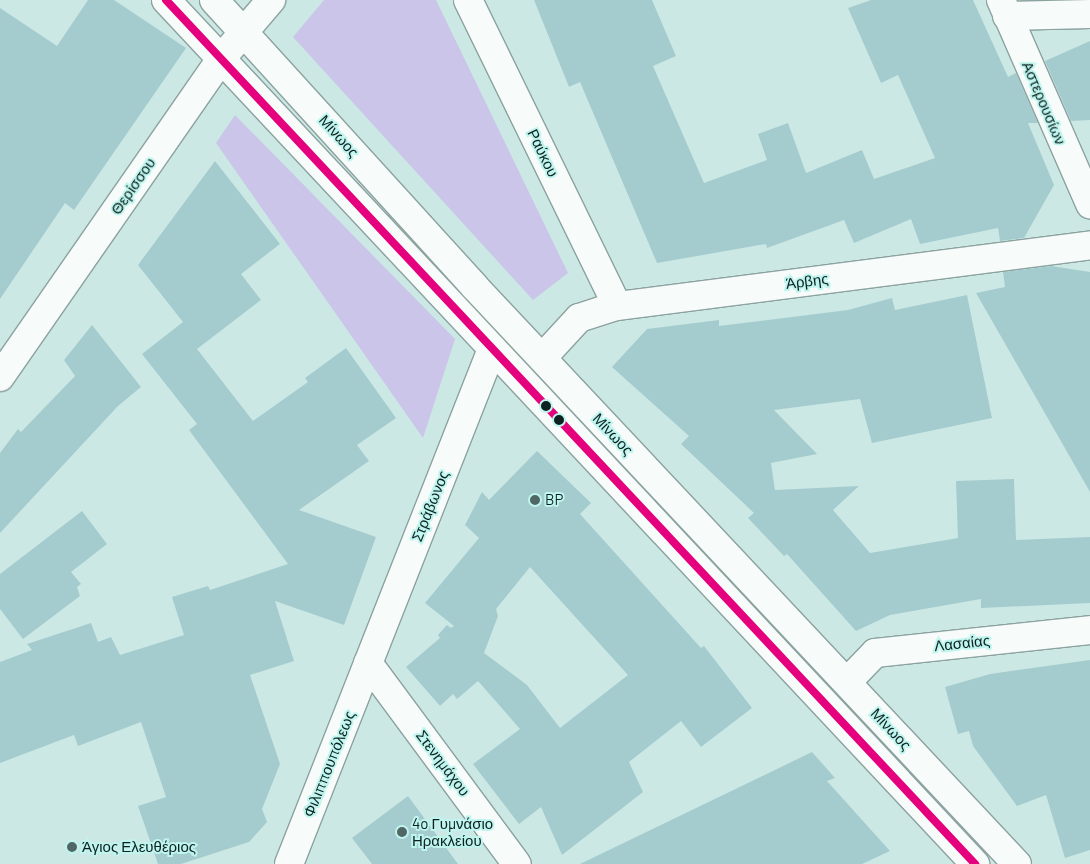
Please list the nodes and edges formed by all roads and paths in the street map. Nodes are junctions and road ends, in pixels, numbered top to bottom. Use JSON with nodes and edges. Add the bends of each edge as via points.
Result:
{"nodes":[{"id":1,"x":166,"y":0,"type":"edge"},
{"id":2,"x":214,"y":0,"type":"edge"},
{"id":3,"x":271,"y":0,"type":"edge"},
{"id":4,"x":468,"y":0,"type":"edge"},
{"id":5,"x":1004,"y":8,"type":"edge"},
{"id":6,"x":1090,"y":14,"type":"edge"},
{"id":7,"x":245,"y":32,"type":"junction"},
{"id":8,"x":220,"y":60,"type":"junction"},
{"id":9,"x":1090,"y":204,"type":"edge"},
{"id":10,"x":1090,"y":245,"type":"edge"},
{"id":11,"x":617,"y":306,"type":"junction"},
{"id":12,"x":492,"y":349,"type":"junction"},
{"id":13,"x":542,"y":357,"type":"junction"},
{"id":14,"x":0,"y":377,"type":"edge"},
{"id":15,"x":1090,"y":630,"type":"edge"},
{"id":16,"x":368,"y":663,"type":"junction"},
{"id":17,"x":847,"y":682,"type":"junction"},
{"id":18,"x":289,"y":864,"type":"edge"},
{"id":19,"x":517,"y":864,"type":"edge"},
{"id":20,"x":975,"y":864,"type":"edge"},
{"id":21,"x":1017,"y":864,"type":"edge"}],
"edges":[{"from":1,"to":8,"type":"street","name":"Μίνωος"},
{"from":2,"to":7,"type":"street","name":"Μίνωος"},
{"from":3,"to":7,"type":"street","name":"Θερίσσου"},
{"from":4,"to":11,"type":"street","name":"Ραύκου"},
{"from":5,"to":6,"type":"street"},
{"from":5,"to":9,"type":"street","name":"Αστερουσίων"},
{"from":7,"to":8,"type":"street","name":"Θερίσσου"},
{"from":7,"to":13,"type":"street","name":"Μίνωος"},
{"from":8,"to":12,"type":"street","name":"Μίνωος"},
{"from":8,"to":14,"type":"street","name":"Θερίσσου"},
{"from":10,"to":11,"type":"street","name":"Άρβης"},
{"from":11,"to":13,"type":"street","name":"Άρβης","via":[[579,318]]},
{"from":12,"to":16,"type":"street","name":"Στράβωνος"},
{"from":12,"to":20,"type":"street","name":"Μίνωος"},
{"from":13,"to":17,"type":"street","name":"Μίνωος"},
{"from":15,"to":17,"type":"street","name":"Λασαίας","via":[[875,653]]},
{"from":16,"to":18,"type":"street","name":"Φιλιππουπόλεως"},
{"from":16,"to":19,"type":"street","name":"Στενημάχου"},
{"from":17,"to":21,"type":"street","name":"Μίνωος"}]}
